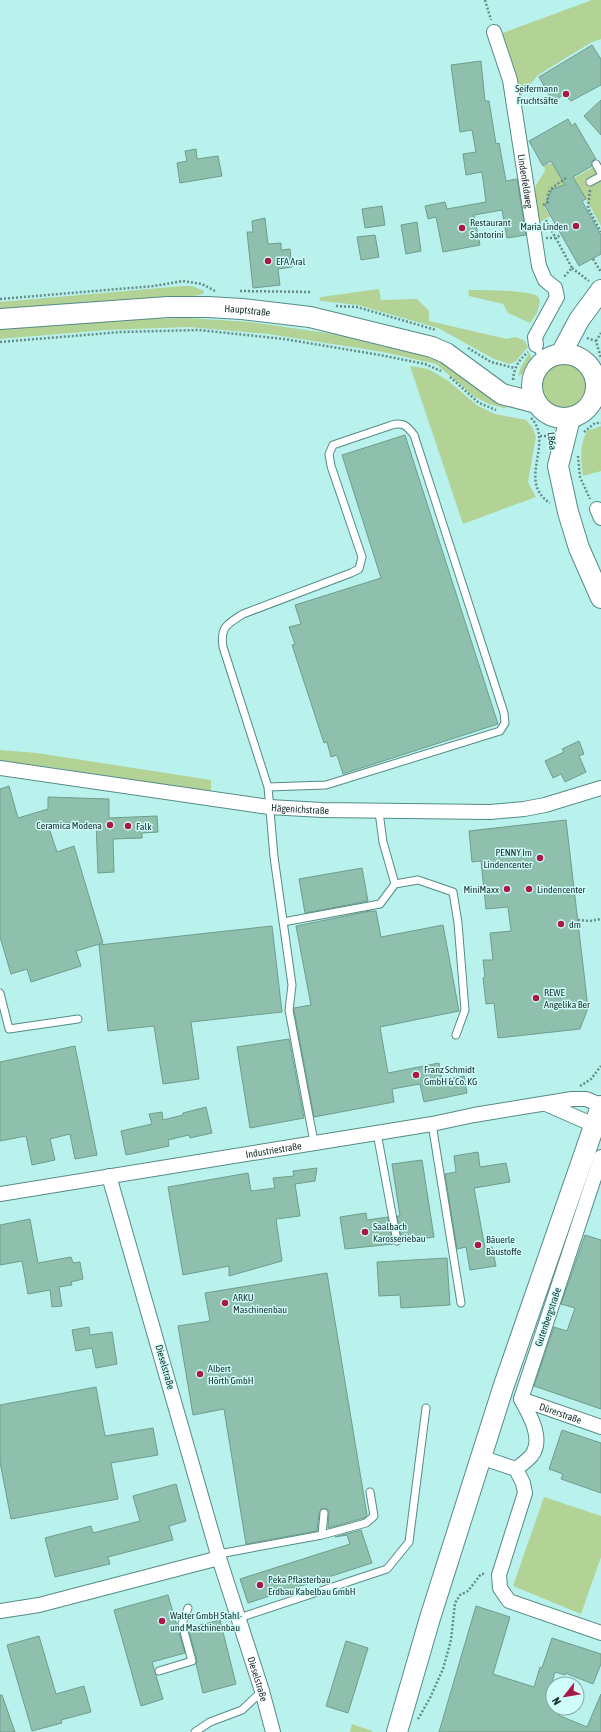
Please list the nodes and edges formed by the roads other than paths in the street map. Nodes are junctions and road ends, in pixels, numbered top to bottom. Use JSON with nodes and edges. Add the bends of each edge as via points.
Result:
{"nodes":[{"id":1,"x":494,"y":32,"type":"road end"},
{"id":2,"x":596,"y":164,"type":"dead end"},
{"id":3,"x":601,"y":172,"type":"edge"},
{"id":4,"x":601,"y":176,"type":"edge"},
{"id":5,"x":590,"y":182,"type":"road end"},
{"id":6,"x":597,"y":288,"type":"edge"},
{"id":7,"x":589,"y":307,"type":"junction"},
{"id":8,"x":0,"y":319,"type":"edge"},
{"id":9,"x":547,"y":354,"type":"junction"},
{"id":10,"x":583,"y":360,"type":"junction"},
{"id":11,"x":482,"y":378,"type":"junction"},
{"id":12,"x":533,"y":380,"type":"junction"},
{"id":13,"x":598,"y":390,"type":"edge"},
{"id":14,"x":594,"y":409,"type":"edge"},
{"id":15,"x":537,"y":411,"type":"junction"},
{"id":16,"x":570,"y":418,"type":"junction"},
{"id":17,"x":558,"y":466,"type":"junction"},
{"id":18,"x":601,"y":598,"type":"edge"},
{"id":19,"x":0,"y":768,"type":"edge"},
{"id":20,"x":268,"y":787,"type":"junction"},
{"id":21,"x":601,"y":788,"type":"edge"},
{"id":22,"x":269,"y":807,"type":"junction"},
{"id":23,"x":379,"y":812,"type":"junction"},
{"id":24,"x":395,"y":884,"type":"junction"},
{"id":25,"x":283,"y":922,"type":"junction"},
{"id":26,"x":0,"y":993,"type":"edge"},
{"id":27,"x":78,"y":1019,"type":"dead end"},
{"id":28,"x":456,"y":1035,"type":"dead end"},
{"id":29,"x":546,"y":1104,"type":"junction"},
{"id":30,"x":601,"y":1105,"type":"edge"},
{"id":31,"x":432,"y":1124,"type":"junction"},
{"id":32,"x":594,"y":1125,"type":"junction"},
{"id":33,"x":377,"y":1133,"type":"junction"},
{"id":34,"x":314,"y":1142,"type":"junction"},
{"id":35,"x":600,"y":1167,"type":"edge"},
{"id":36,"x":109,"y":1176,"type":"junction"},
{"id":37,"x":0,"y":1194,"type":"edge"},
{"id":38,"x":397,"y":1241,"type":"dead end"},
{"id":39,"x":461,"y":1303,"type":"dead end"},
{"id":40,"x":521,"y":1400,"type":"junction"},
{"id":41,"x":426,"y":1408,"type":"dead end"},
{"id":42,"x":601,"y":1426,"type":"edge"},
{"id":43,"x":480,"y":1457,"type":"junction"},
{"id":44,"x":516,"y":1469,"type":"junction"},
{"id":45,"x":370,"y":1492,"type":"dead end"},
{"id":46,"x":324,"y":1513,"type":"dead end"},
{"id":47,"x":322,"y":1535,"type":"junction"},
{"id":48,"x":219,"y":1556,"type":"junction"},
{"id":49,"x":188,"y":1608,"type":"dead end"},
{"id":50,"x":0,"y":1611,"type":"edge"},
{"id":51,"x":239,"y":1618,"type":"junction"},
{"id":52,"x":601,"y":1633,"type":"edge"},
{"id":53,"x":159,"y":1671,"type":"dead end"},
{"id":54,"x":262,"y":1691,"type":"junction"},
{"id":55,"x":406,"y":1729,"type":"edge"},
{"id":56,"x":195,"y":1732,"type":"edge"},
{"id":57,"x":273,"y":1732,"type":"edge"}],
"edges":[{"from":1,"to":9,"type":"street","name":"Lindenfeldweg","via":[[510,80],[539,266],[545,280],[555,288],[557,297],[535,337]]},
{"from":2,"to":3,"type":"lane"},
{"from":4,"to":5,"type":"lane"},
{"from":6,"to":7,"type":"main road"},
{"from":7,"to":9,"type":"main road"},
{"from":7,"to":10,"type":"main road"},
{"from":8,"to":11,"type":"main road","name":"Hauptstraße","via":[[208,307],[310,317],[432,347],[446,353]]},
{"from":9,"to":10,"type":"main road","via":[[575,356]]},
{"from":9,"to":12,"type":"main road"},
{"from":10,"to":13,"type":"main road","via":[[595,378]]},
{"from":11,"to":12,"type":"main road","name":"Hauptstraße","via":[[513,383]]},
{"from":11,"to":15,"type":"main road","name":"Hauptstraße","via":[[502,394]]},
{"from":12,"to":15,"type":"main road","via":[[532,388]]},
{"from":13,"to":14,"type":"main road","via":[[593,399]]},
{"from":14,"to":16,"type":"main road"},
{"from":15,"to":16,"type":"main road","via":[[560,418]]},
{"from":15,"to":17,"type":"main road","name":"L86a"},
{"from":16,"to":17,"type":"main road"},
{"from":17,"to":18,"type":"main road","name":"L86a","via":[[579,548]]},
{"from":19,"to":22,"type":"street","name":"Hägenichstraße"},
{"from":20,"to":20,"type":"lane","via":[[221,635],[228,624],[243,614],[359,569],[362,557],[329,454],[333,445],[399,423],[407,426],[414,435],[504,713],[505,723],[500,731],[326,785]]},
{"from":20,"to":22,"type":"lane"},
{"from":21,"to":23,"type":"street","name":"Hägenichstraße","via":[[524,809],[490,812]]},
{"from":22,"to":23,"type":"street","name":"Hägenichstraße"},
{"from":22,"to":25,"type":"lane"},
{"from":23,"to":24,"type":"lane","via":[[383,842]]},
{"from":24,"to":25,"type":"lane","via":[[380,904]]},
{"from":24,"to":28,"type":"lane","via":[[418,880],[453,892],[465,1010]]},
{"from":25,"to":34,"type":"lane","via":[[292,985],[289,1010]]},
{"from":26,"to":27,"type":"lane","via":[[9,1029]]},
{"from":29,"to":30,"type":"street","name":"Industriestraße","via":[[572,1099]]},
{"from":29,"to":31,"type":"street","name":"Industriestraße"},
{"from":29,"to":32,"type":"street"},
{"from":30,"to":32,"type":"main road"},
{"from":31,"to":33,"type":"street","name":"Industriestraße"},
{"from":31,"to":39,"type":"lane"},
{"from":32,"to":43,"type":"main road"},
{"from":33,"to":34,"type":"street","name":"Industriestraße"},
{"from":33,"to":38,"type":"lane"},
{"from":34,"to":36,"type":"street","name":"Industriestraße"},
{"from":35,"to":40,"type":"street","name":"Gutenbergstraße"},
{"from":36,"to":37,"type":"street","name":"Industriestraße"},
{"from":36,"to":48,"type":"street","name":"Dieselstraße"},
{"from":40,"to":42,"type":"street","name":"Dürerstraße"},
{"from":40,"to":44,"type":"street","via":[[535,1428],[536,1440],[533,1454]]},
{"from":41,"to":51,"type":"lane","via":[[409,1542],[388,1570]]},
{"from":43,"to":44,"type":"street"},
{"from":43,"to":55,"type":"main road"},
{"from":44,"to":52,"type":"street","via":[[525,1493],[499,1575],[500,1588],[509,1601]]},
{"from":45,"to":47,"type":"lane","via":[[374,1516],[366,1523]]},
{"from":46,"to":47,"type":"lane"},
{"from":47,"to":48,"type":"lane"},
{"from":48,"to":50,"type":"street","via":[[39,1605]]},
{"from":48,"to":51,"type":"street","name":"Dieselstraße"},
{"from":49,"to":53,"type":"lane","via":[[182,1624],[192,1661]]},
{"from":51,"to":54,"type":"street","name":"Dieselstraße"},
{"from":54,"to":56,"type":"lane","via":[[242,1710],[210,1722]]},
{"from":54,"to":57,"type":"street","name":"Dieselstraße"}]}
